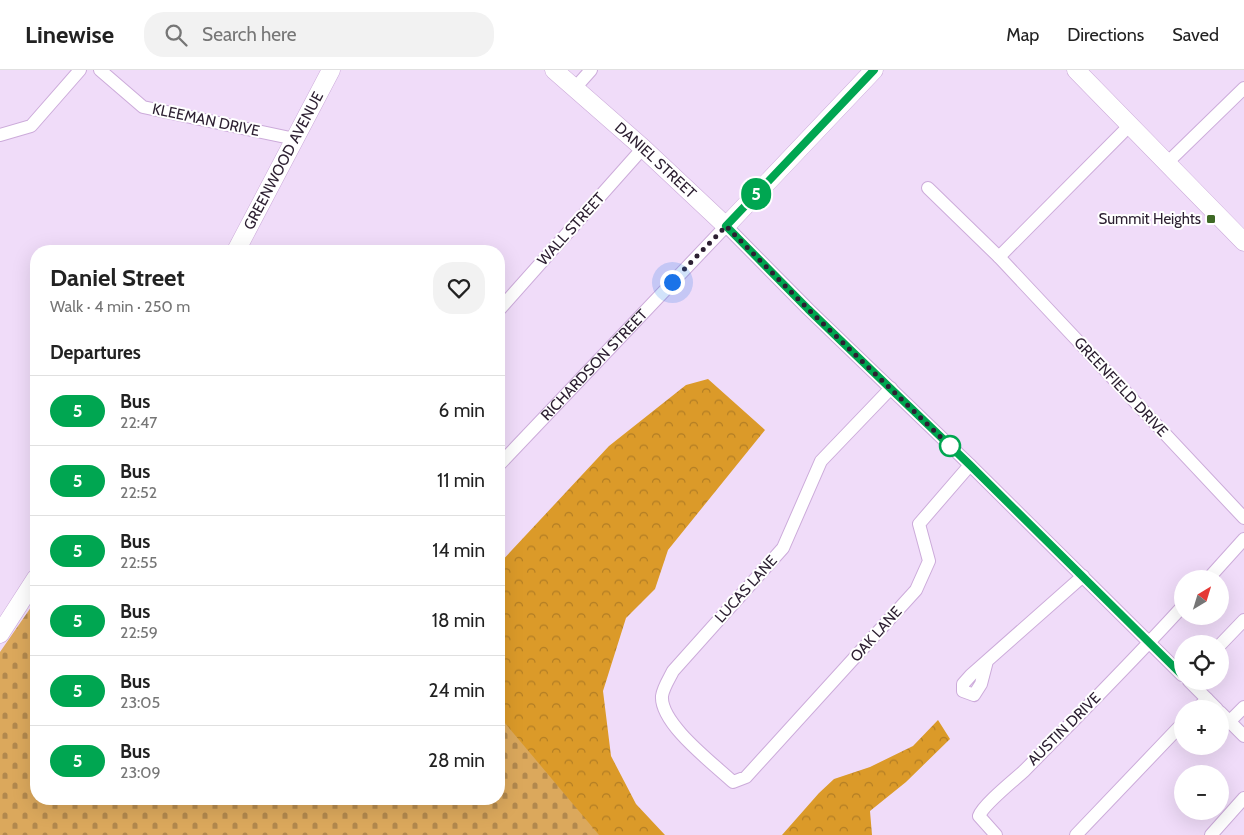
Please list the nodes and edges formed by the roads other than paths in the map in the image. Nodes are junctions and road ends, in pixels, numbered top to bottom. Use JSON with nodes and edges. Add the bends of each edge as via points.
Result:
{"nodes":[{"id":1,"x":80,"y":70,"type":"edge"},
{"id":2,"x":100,"y":70,"type":"edge"},
{"id":3,"x":331,"y":70,"type":"edge"},
{"id":4,"x":554,"y":70,"type":"edge"},
{"id":5,"x":591,"y":70,"type":"edge"},
{"id":6,"x":874,"y":70,"type":"edge"},
{"id":7,"x":1076,"y":70,"type":"edge"},
{"id":8,"x":575,"y":88,"type":"junction"},
{"id":9,"x":1244,"y":88,"type":"edge"},
{"id":10,"x":1131,"y":124,"type":"junction"},
{"id":11,"x":0,"y":135,"type":"edge"},
{"id":12,"x":295,"y":139,"type":"junction"},
{"id":13,"x":643,"y":148,"type":"junction"},
{"id":14,"x":1167,"y":163,"type":"junction"},
{"id":15,"x":928,"y":188,"type":"dead end"},
{"id":16,"x":726,"y":226,"type":"junction"},
{"id":17,"x":1244,"y":242,"type":"edge"},
{"id":18,"x":239,"y":245,"type":"edge"},
{"id":19,"x":999,"y":257,"type":"junction"},
{"id":20,"x":505,"y":303,"type":"edge"},
{"id":21,"x":891,"y":388,"type":"junction"},
{"id":22,"x":505,"y":459,"type":"edge"},
{"id":23,"x":970,"y":465,"type":"junction"},
{"id":24,"x":1244,"y":518,"type":"edge"},
{"id":25,"x":1244,"y":540,"type":"edge"},
{"id":26,"x":1216,"y":570,"type":"edge"},
{"id":27,"x":1083,"y":576,"type":"junction"},
{"id":28,"x":30,"y":587,"type":"edge"},
{"id":29,"x":1174,"y":616,"type":"edge"},
{"id":30,"x":1244,"y":620,"type":"edge"},
{"id":31,"x":0,"y":634,"type":"edge"},
{"id":32,"x":1229,"y":636,"type":"edge"},
{"id":33,"x":1150,"y":642,"type":"junction"},
{"id":34,"x":987,"y":661,"type":"dead end"},
{"id":35,"x":1174,"y":666,"type":"edge"},
{"id":36,"x":1198,"y":690,"type":"edge"},
{"id":37,"x":1207,"y":699,"type":"edge"},
{"id":38,"x":1244,"y":707,"type":"edge"},
{"id":39,"x":1230,"y":722,"type":"joint"},
{"id":40,"x":1174,"y":732,"type":"edge"},
{"id":41,"x":1244,"y":736,"type":"edge"},
{"id":42,"x":733,"y":782,"type":"joint"},
{"id":43,"x":1244,"y":798,"type":"edge"},
{"id":44,"x":996,"y":835,"type":"edge"},
{"id":45,"x":1076,"y":835,"type":"edge"},
{"id":46,"x":1211,"y":835,"type":"edge"}],
"edges":[{"from":1,"to":11,"type":"street","via":[[32,126]]},
{"from":2,"to":12,"type":"street","name":"KLEEMAN DRIVE","via":[[143,107]]},
{"from":3,"to":12,"type":"street","name":"GREENWOOD AVENUE"},
{"from":4,"to":8,"type":"street","name":"DANIEL STREET"},
{"from":5,"to":8,"type":"street"},
{"from":6,"to":16,"type":"street","name":"RICHARDSON STREET"},
{"from":7,"to":10,"type":"street"},
{"from":8,"to":13,"type":"street","name":"DANIEL STREET"},
{"from":9,"to":14,"type":"street"},
{"from":10,"to":14,"type":"street"},
{"from":10,"to":19,"type":"street"},
{"from":12,"to":18,"type":"street","name":"GREENWOOD AVENUE"},
{"from":13,"to":16,"type":"street","name":"DANIEL STREET"},
{"from":13,"to":20,"type":"street","name":"WALL STREET"},
{"from":14,"to":17,"type":"street"},
{"from":15,"to":19,"type":"street","name":"GREENFIELD DRIVE"},
{"from":16,"to":21,"type":"street","name":"DANIEL STREET"},
{"from":16,"to":22,"type":"street","name":"RICHARDSON STREET"},
{"from":19,"to":24,"type":"street","name":"GREENFIELD DRIVE"},
{"from":21,"to":23,"type":"street","name":"DANIEL STREET"},
{"from":21,"to":42,"type":"street","name":"LUCAS LANE","via":[[820,461],[783,548],[673,671],[665,687],[662,697],[665,713],[674,727]]},
{"from":23,"to":27,"type":"street","name":"DANIEL STREET"},
{"from":23,"to":42,"type":"street","name":"OAK LANE","via":[[920,524],[929,561],[916,590],[746,776]]},
{"from":25,"to":26,"type":"street"},
{"from":27,"to":33,"type":"street","name":"DANIEL STREET"},
{"from":27,"to":34,"type":"street"},
{"from":28,"to":31,"type":"street"},
{"from":29,"to":33,"type":"street"},
{"from":30,"to":32,"type":"street"},
{"from":33,"to":35,"type":"street","name":"DANIEL STREET"},
{"from":33,"to":44,"type":"street","name":"AUSTIN DRIVE","via":[[981,811],[979,816]]},
{"from":36,"to":37,"type":"street"},
{"from":38,"to":39,"type":"street"},
{"from":39,"to":41,"type":"street"},
{"from":40,"to":45,"type":"street"},
{"from":43,"to":46,"type":"street"}]}
